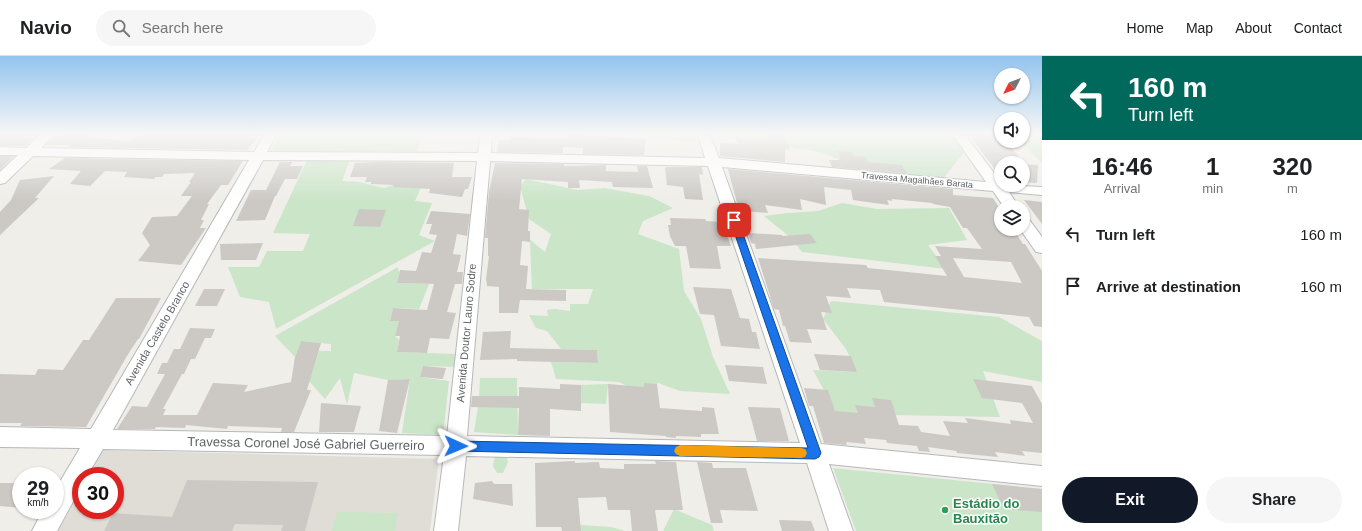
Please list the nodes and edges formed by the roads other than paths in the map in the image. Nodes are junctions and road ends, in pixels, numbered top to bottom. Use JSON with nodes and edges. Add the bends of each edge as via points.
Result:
{"nodes":[{"id":1,"x":24,"y":157,"type":"edge"},
{"id":2,"x":257,"y":157,"type":"edge"},
{"id":3,"x":483,"y":157,"type":"edge"},
{"id":4,"x":491,"y":157,"type":"edge"},
{"id":5,"x":712,"y":157,"type":"edge"},
{"id":6,"x":975,"y":157,"type":"edge"},
{"id":7,"x":714,"y":162,"type":"junction"},
{"id":8,"x":0,"y":180,"type":"edge"},
{"id":9,"x":994,"y":183,"type":"edge"},
{"id":10,"x":994,"y":187,"type":"edge"},
{"id":11,"x":1030,"y":190,"type":"edge"},
{"id":12,"x":1042,"y":191,"type":"edge"},
{"id":13,"x":1030,"y":232,"type":"edge"},
{"id":14,"x":1042,"y":248,"type":"edge"},
{"id":15,"x":0,"y":438,"type":"edge"},
{"id":16,"x":96,"y":439,"type":"junction"},
{"id":17,"x":456,"y":446,"type":"junction"},
{"id":18,"x":815,"y":453,"type":"junction"},
{"id":19,"x":1042,"y":476,"type":"edge"},
{"id":20,"x":44,"y":531,"type":"edge"},
{"id":21,"x":446,"y":531,"type":"edge"},
{"id":22,"x":842,"y":531,"type":"edge"}],
"edges":[{"from":1,"to":8,"type":"street"},
{"from":2,"to":16,"type":"street","name":"Avenida Castelo Branco"},
{"from":3,"to":17,"type":"street","name":"Avenida Doutor Lauro Sodre"},
{"from":4,"to":7,"type":"street","name":"Travessa Magalhães Barata"},
{"from":5,"to":7,"type":"street"},
{"from":6,"to":9,"type":"street"},
{"from":7,"to":10,"type":"street","name":"Travessa Magalhães Barata"},
{"from":7,"to":18,"type":"street"},
{"from":11,"to":12,"type":"street","name":"Travessa Magalhães Barata"},
{"from":13,"to":14,"type":"street"},
{"from":15,"to":16,"type":"street","name":"Travessa Coronel José Gabriel Guerreiro"},
{"from":16,"to":17,"type":"street","name":"Travessa Coronel José Gabriel Guerreiro"},
{"from":16,"to":20,"type":"street","name":"Avenida Castelo Branco"},
{"from":17,"to":18,"type":"street","name":"Travessa Coronel José Gabriel Guerreiro"},
{"from":17,"to":21,"type":"street","name":"Avenida Doutor Lauro Sodre"},
{"from":18,"to":19,"type":"street","name":"Travessa Coronel José Gabriel Guerreiro"},
{"from":18,"to":22,"type":"street"}]}
